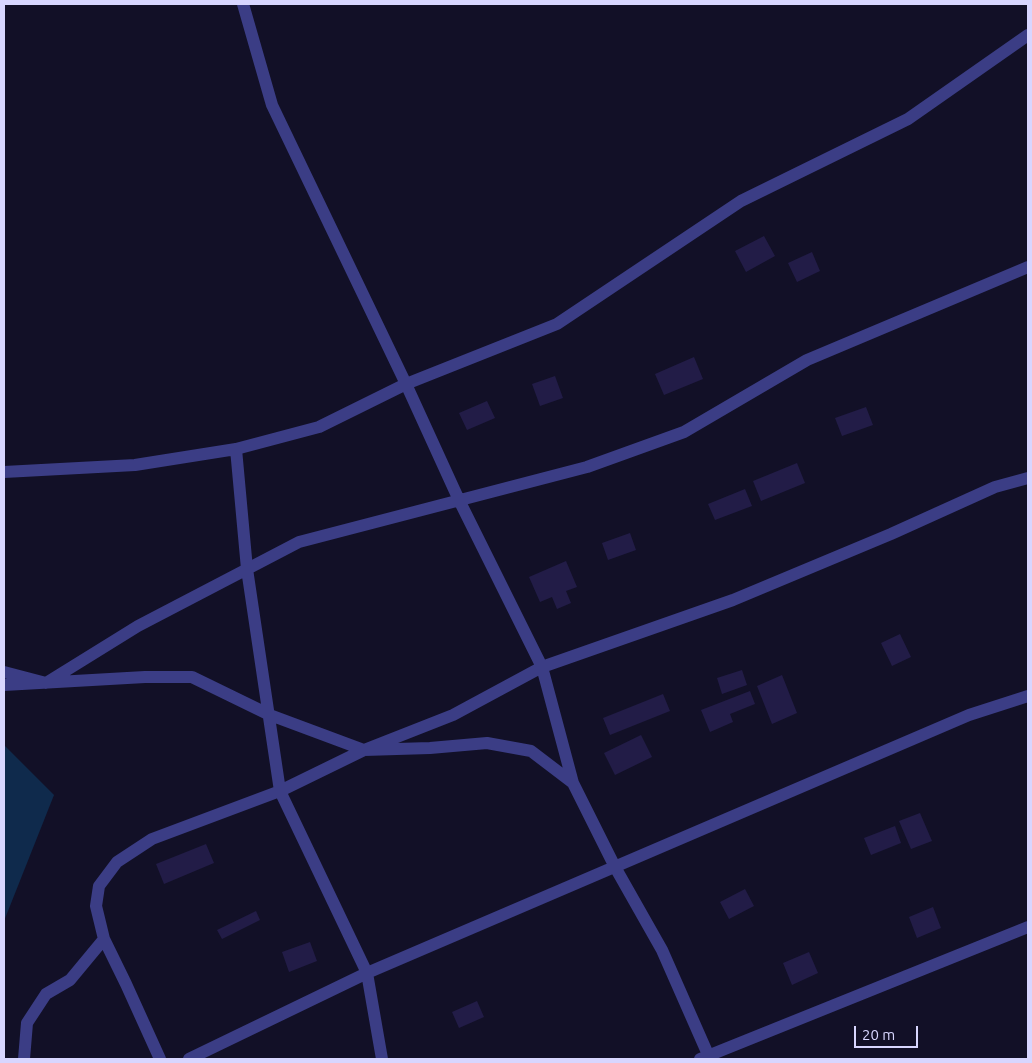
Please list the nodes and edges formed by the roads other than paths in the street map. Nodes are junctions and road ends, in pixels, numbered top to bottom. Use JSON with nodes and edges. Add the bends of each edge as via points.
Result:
{"nodes":[{"id":1,"x":243,"y":4,"type":"edge"},
{"id":2,"x":1028,"y":35,"type":"edge"},
{"id":3,"x":1028,"y":267,"type":"edge"},
{"id":4,"x":406,"y":384,"type":"junction"},
{"id":5,"x":236,"y":449,"type":"junction"},
{"id":6,"x":4,"y":472,"type":"edge"},
{"id":7,"x":1028,"y":478,"type":"edge"},
{"id":8,"x":459,"y":500,"type":"junction"},
{"id":9,"x":247,"y":569,"type":"junction"},
{"id":10,"x":542,"y":666,"type":"junction"},
{"id":11,"x":4,"y":672,"type":"edge"},
{"id":12,"x":46,"y":683,"type":"junction"},
{"id":13,"x":4,"y":685,"type":"edge"},
{"id":14,"x":1028,"y":696,"type":"edge"},
{"id":15,"x":270,"y":715,"type":"junction"},
{"id":16,"x":364,"y":750,"type":"junction"},
{"id":17,"x":573,"y":783,"type":"junction"},
{"id":18,"x":280,"y":791,"type":"junction"},
{"id":19,"x":615,"y":867,"type":"junction"},
{"id":20,"x":1028,"y":927,"type":"edge"},
{"id":21,"x":104,"y":939,"type":"junction"},
{"id":22,"x":367,"y":974,"type":"junction"},
{"id":23,"x":706,"y":1058,"type":"edge"},
{"id":24,"x":24,"y":1059,"type":"edge"},
{"id":25,"x":160,"y":1059,"type":"edge"},
{"id":26,"x":189,"y":1059,"type":"edge"},
{"id":27,"x":382,"y":1059,"type":"edge"}],
"edges":[{"from":1,"to":4,"type":"street","via":[[272,105]]},
{"from":2,"to":4,"type":"street","via":[[908,120],[740,201],[557,324]]},
{"from":3,"to":8,"type":"street","via":[[807,360],[684,432],[587,467]]},
{"from":4,"to":5,"type":"street","via":[[320,427]]},
{"from":4,"to":8,"type":"street"},
{"from":5,"to":6,"type":"street","via":[[135,465]]},
{"from":5,"to":9,"type":"street"},
{"from":7,"to":10,"type":"street","via":[[995,487],[733,600]]},
{"from":8,"to":9,"type":"street","via":[[299,542]]},
{"from":8,"to":10,"type":"street"},
{"from":9,"to":12,"type":"street","via":[[138,626]]},
{"from":9,"to":15,"type":"street"},
{"from":10,"to":16,"type":"street","via":[[453,715]]},
{"from":10,"to":17,"type":"street"},
{"from":11,"to":12,"type":"street"},
{"from":12,"to":13,"type":"street"},
{"from":12,"to":15,"type":"street","via":[[192,677]]},
{"from":14,"to":19,"type":"street","via":[[969,715]]},
{"from":15,"to":16,"type":"street"},
{"from":15,"to":18,"type":"street"},
{"from":16,"to":17,"type":"street","via":[[488,743],[532,751]]},
{"from":16,"to":18,"type":"street"},
{"from":17,"to":19,"type":"street"},
{"from":18,"to":21,"type":"street","via":[[152,839],[118,862],[99,886],[96,906]]},
{"from":18,"to":22,"type":"street"},
{"from":19,"to":22,"type":"street"},
{"from":19,"to":23,"type":"street","via":[[662,950]]},
{"from":20,"to":23,"type":"street"},
{"from":21,"to":24,"type":"street","via":[[70,980],[46,994],[27,1023]]},
{"from":21,"to":25,"type":"street"},
{"from":22,"to":26,"type":"street"},
{"from":22,"to":27,"type":"street"}]}
